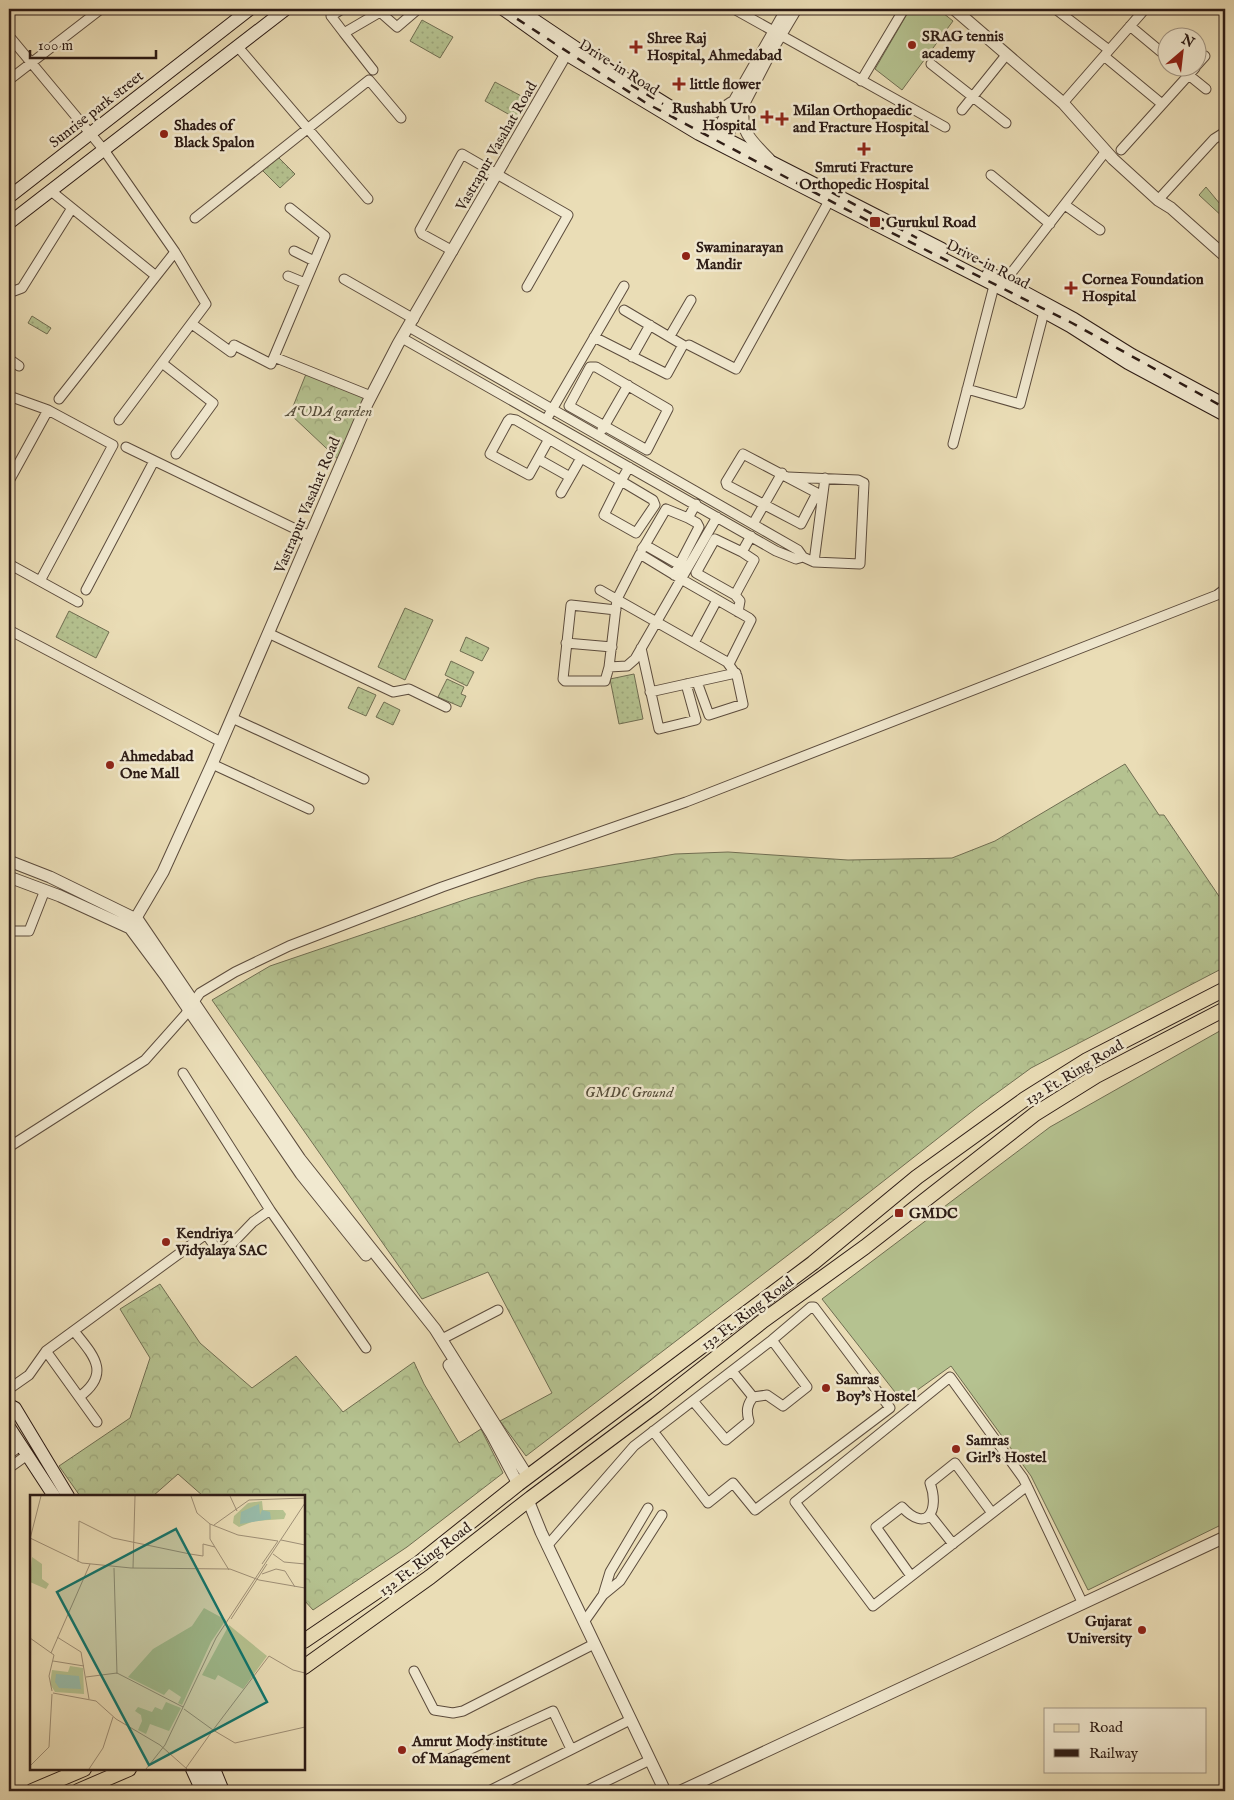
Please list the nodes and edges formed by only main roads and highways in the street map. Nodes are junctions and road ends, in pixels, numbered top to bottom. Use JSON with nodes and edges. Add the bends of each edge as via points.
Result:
{"nodes":[{"id":1,"x":250,"y":9,"type":"edge"},
{"id":2,"x":286,"y":9,"type":"edge"},
{"id":3,"x":503,"y":9,"type":"edge"},
{"id":4,"x":518,"y":9,"type":"edge"},
{"id":5,"x":719,"y":140,"type":"junction"},
{"id":6,"x":9,"y":197,"type":"edge"},
{"id":7,"x":9,"y":223,"type":"edge"},
{"id":8,"x":999,"y":281,"type":"junction"},
{"id":9,"x":1225,"y":405,"type":"edge"},
{"id":10,"x":1225,"y":415,"type":"edge"},
{"id":11,"x":1225,"y":989,"type":"edge"},
{"id":12,"x":1225,"y":1009,"type":"edge"},
{"id":13,"x":9,"y":1405,"type":"edge"},
{"id":14,"x":9,"y":1412,"type":"edge"},
{"id":15,"x":9,"y":1427,"type":"edge"},
{"id":16,"x":9,"y":1438,"type":"edge"},
{"id":17,"x":18,"y":1448,"type":"edge"},
{"id":18,"x":46,"y":1495,"type":"edge"},
{"id":19,"x":53,"y":1495,"type":"edge"},
{"id":20,"x":62,"y":1495,"type":"edge"},
{"id":21,"x":67,"y":1495,"type":"edge"},
{"id":22,"x":305,"y":1640,"type":"edge"},
{"id":23,"x":305,"y":1666,"type":"edge"},
{"id":24,"x":82,"y":1770,"type":"edge"},
{"id":25,"x":127,"y":1770,"type":"edge"},
{"id":26,"x":192,"y":1770,"type":"edge"},
{"id":27,"x":202,"y":1770,"type":"edge"},
{"id":28,"x":209,"y":1770,"type":"edge"},
{"id":29,"x":214,"y":1770,"type":"edge"},
{"id":30,"x":32,"y":1791,"type":"edge"},
{"id":31,"x":78,"y":1791,"type":"edge"},
{"id":32,"x":202,"y":1791,"type":"edge"},
{"id":33,"x":211,"y":1791,"type":"edge"},
{"id":34,"x":218,"y":1791,"type":"edge"},
{"id":35,"x":223,"y":1791,"type":"edge"}],
"edges":[{"from":1,"to":6,"type":"main road","name":"Sunrise park street"},
{"from":2,"to":7,"type":"main road"},
{"from":3,"to":5,"type":"main road","name":"Drive-in Road","via":[[566,54]]},
{"from":4,"to":5,"type":"main road","name":"Drive-in Road"},
{"from":5,"to":8,"type":"main road","name":"Drive-in Road","via":[[829,201]]},
{"from":5,"to":8,"type":"main road","name":"Drive-in Road","via":[[771,161]]},
{"from":8,"to":9,"type":"main road","name":"Drive-in Road","via":[[1074,319],[1132,355]]},
{"from":8,"to":10,"type":"main road","name":"Drive-in Road","via":[[1128,363]]},
{"from":11,"to":22,"type":"main road","name":"132 Ft. Ring Road","via":[[1110,1048],[1025,1099],[917,1177],[812,1262],[419,1563]]},
{"from":12,"to":23,"type":"main road","name":"132 Ft. Ring Road","via":[[1096,1076],[1035,1114],[430,1578]]},
{"from":13,"to":21,"type":"main road","via":[[15,1408]]},
{"from":14,"to":17,"type":"main road"},
{"from":15,"to":17,"type":"main road"},
{"from":16,"to":17,"type":"main road"},
{"from":17,"to":18,"type":"main road"},
{"from":17,"to":19,"type":"main road"},
{"from":17,"to":20,"type":"main road"},
{"from":24,"to":30,"type":"main road"},
{"from":25,"to":31,"type":"main road"},
{"from":26,"to":32,"type":"main road"},
{"from":27,"to":33,"type":"main road"},
{"from":28,"to":34,"type":"main road"},
{"from":29,"to":35,"type":"main road"}]}
